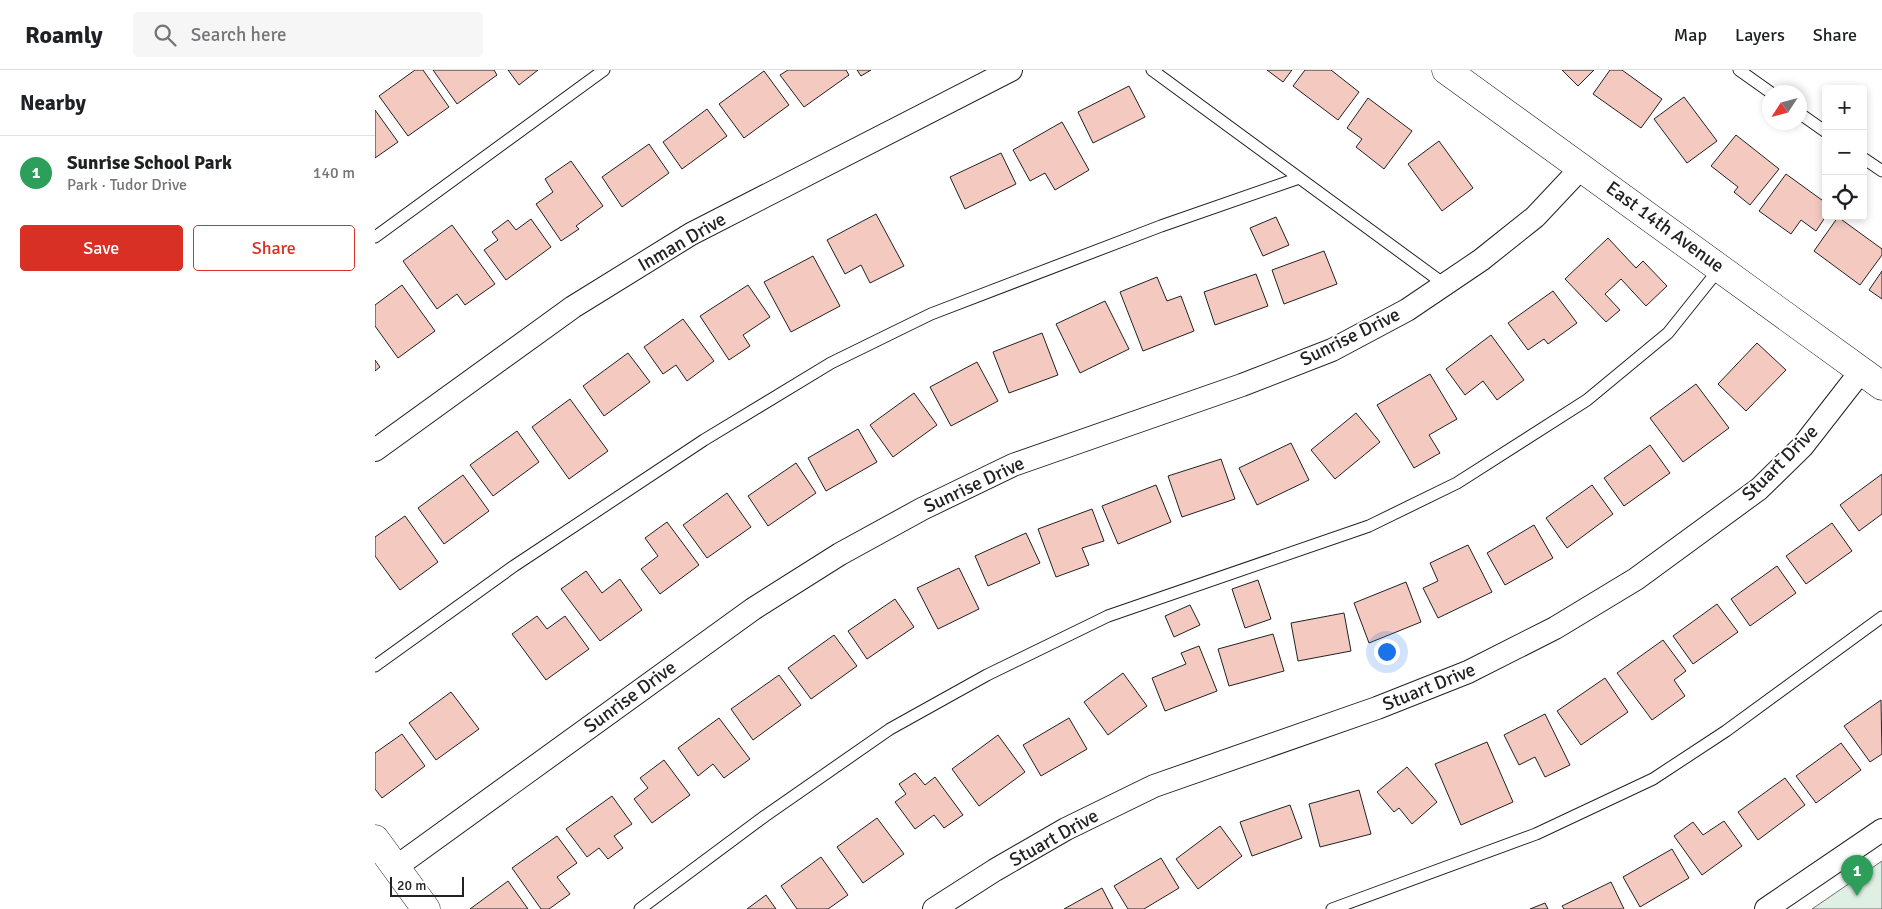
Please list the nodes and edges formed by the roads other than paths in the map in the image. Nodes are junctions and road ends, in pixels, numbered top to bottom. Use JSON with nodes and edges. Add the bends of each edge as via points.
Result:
{"nodes":[{"id":1,"x":604,"y":70,"type":"edge"},
{"id":2,"x":1011,"y":70,"type":"edge"},
{"id":3,"x":1152,"y":70,"type":"edge"},
{"id":4,"x":1446,"y":70,"type":"edge"},
{"id":5,"x":1739,"y":70,"type":"edge"},
{"id":6,"x":1762,"y":86,"type":"edge"},
{"id":7,"x":1807,"y":119,"type":"edge"},
{"id":8,"x":1823,"y":130,"type":"edge"},
{"id":9,"x":1867,"y":161,"type":"edge"},
{"id":10,"x":1582,"y":167,"type":"junction"},
{"id":11,"x":1882,"y":171,"type":"edge"},
{"id":12,"x":1299,"y":178,"type":"junction"},
{"id":13,"x":375,"y":237,"type":"edge"},
{"id":14,"x":1721,"y":268,"type":"junction"},
{"id":15,"x":1444,"y":284,"type":"junction"},
{"id":16,"x":1872,"y":378,"type":"edge"},
{"id":17,"x":375,"y":450,"type":"edge"},
{"id":18,"x":1882,"y":618,"type":"edge"},
{"id":19,"x":375,"y":666,"type":"edge"},
{"id":20,"x":1882,"y":830,"type":"edge"},
{"id":21,"x":375,"y":839,"type":"edge"},
{"id":22,"x":396,"y":867,"type":"junction"},
{"id":23,"x":426,"y":909,"type":"edge"},
{"id":24,"x":640,"y":909,"type":"edge"},
{"id":25,"x":934,"y":909,"type":"edge"},
{"id":26,"x":1332,"y":909,"type":"edge"},
{"id":27,"x":1766,"y":909,"type":"edge"}],
"edges":[{"from":1,"to":13,"type":"lane"},
{"from":2,"to":17,"type":"street","name":"Inman Drive","via":[[691,234],[573,306]]},
{"from":3,"to":12,"type":"lane"},
{"from":4,"to":10,"type":"street","name":"East 14th Avenue"},
{"from":5,"to":6,"type":"lane"},
{"from":7,"to":8,"type":"lane"},
{"from":9,"to":11,"type":"lane"},
{"from":10,"to":14,"type":"street","name":"East 14th Avenue"},
{"from":10,"to":15,"type":"street","name":"Sunrise Drive","via":[[1535,217],[1481,260]]},
{"from":12,"to":15,"type":"lane"},
{"from":12,"to":19,"type":"lane","via":[[1161,226],[931,314],[831,363],[704,440],[514,566]]},
{"from":14,"to":16,"type":"street","name":"East 14th Avenue"},
{"from":14,"to":24,"type":"lane","via":[[1668,333],[1587,400],[1457,483],[1369,526],[1108,616],[987,675],[890,729]]},
{"from":15,"to":22,"type":"street","name":"Sunrise Drive","via":[[1407,310],[1331,350],[1242,385],[1013,465],[840,554],[753,608]]},
{"from":16,"to":25,"type":"street","name":"Stuart Drive","via":[[1759,489],[1636,579],[1555,628],[1468,672],[1377,708],[1154,786],[1066,829]]},
{"from":18,"to":26,"type":"lane","via":[[1727,731],[1653,779],[1536,834]]},
{"from":20,"to":27,"type":"street"},
{"from":21,"to":22,"type":"street"},
{"from":22,"to":23,"type":"street"}]}
